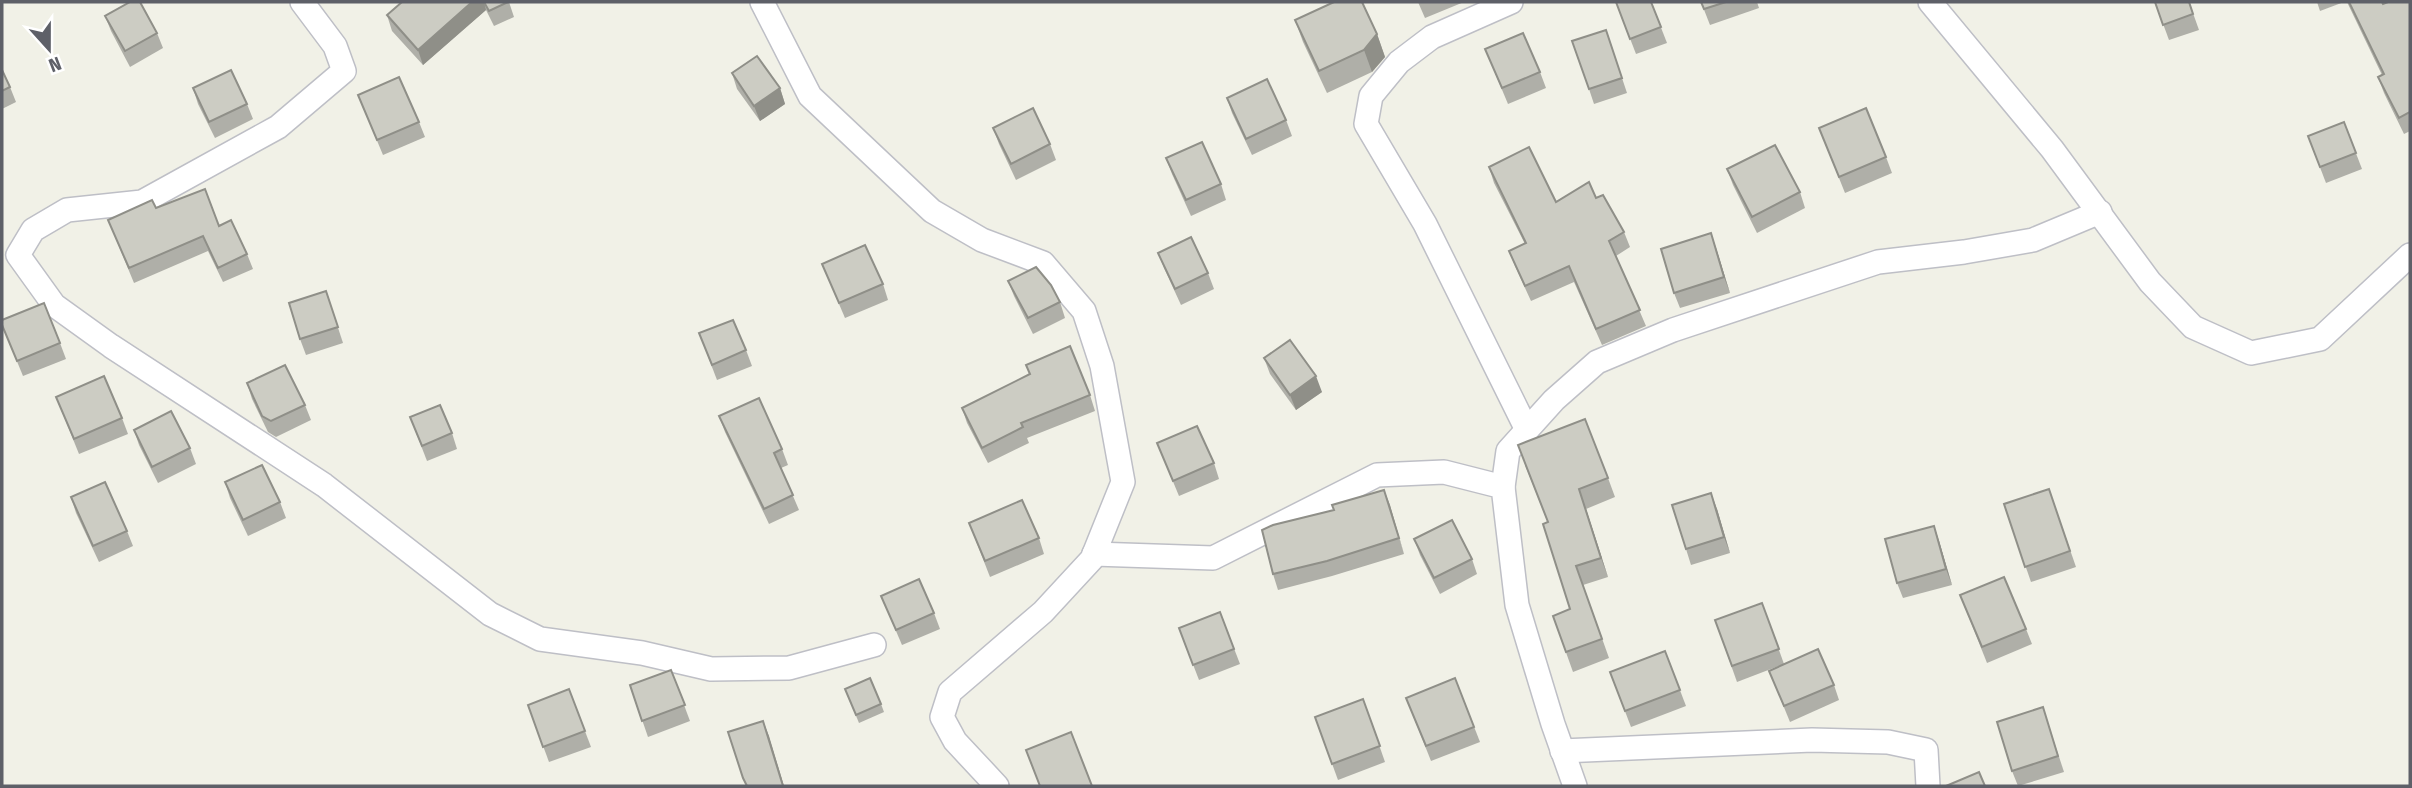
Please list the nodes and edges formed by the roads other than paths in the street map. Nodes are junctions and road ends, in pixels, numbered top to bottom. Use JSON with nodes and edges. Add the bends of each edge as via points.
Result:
{"nodes":[{"id":1,"x":302,"y":2,"type":"edge"},
{"id":2,"x":762,"y":2,"type":"edge"},
{"id":3,"x":1511,"y":2,"type":"edge"},
{"id":4,"x":1930,"y":2,"type":"edge"},
{"id":5,"x":2100,"y":212,"type":"junction"},
{"id":6,"x":2410,"y":255,"type":"edge"},
{"id":7,"x":1527,"y":430,"type":"junction"},
{"id":8,"x":1503,"y":486,"type":"junction"},
{"id":9,"x":1094,"y":554,"type":"junction"},
{"id":10,"x":874,"y":645,"type":"dead end"},
{"id":11,"x":1562,"y":751,"type":"junction"},
{"id":12,"x":997,"y":786,"type":"edge"},
{"id":13,"x":1574,"y":786,"type":"edge"},
{"id":14,"x":1928,"y":786,"type":"edge"}],
"edges":[{"from":1,"to":10,"type":"street","via":[[335,46],[344,71],[278,127],[142,202],[67,210],[33,230],[18,255],[54,305],[324,485],[490,614],[540,639],[642,653],[711,669],[789,668]]},
{"from":2,"to":9,"type":"street","via":[[810,96],[859,144],[932,211],[982,240],[1043,262],[1084,312],[1102,366],[1123,482]]},
{"from":3,"to":7,"type":"street","via":[[1432,37],[1399,62],[1371,96],[1366,124],[1425,224]]},
{"from":4,"to":5,"type":"street"},
{"from":5,"to":6,"type":"street","via":[[2150,282],[2193,327],[2251,354],[2320,339]]},
{"from":5,"to":7,"type":"street","via":[[2033,240],[1878,262],[1673,330],[1597,362]]},
{"from":7,"to":8,"type":"street","via":[[1508,451]]},
{"from":8,"to":9,"type":"street","via":[[1444,472],[1377,475],[1213,558]]},
{"from":8,"to":11,"type":"street","via":[[1517,605]]},
{"from":9,"to":12,"type":"street","via":[[1043,612],[950,692],[942,717],[955,741]]},
{"from":11,"to":13,"type":"street"},
{"from":11,"to":14,"type":"street","via":[[1888,742],[1926,750]]}]}
